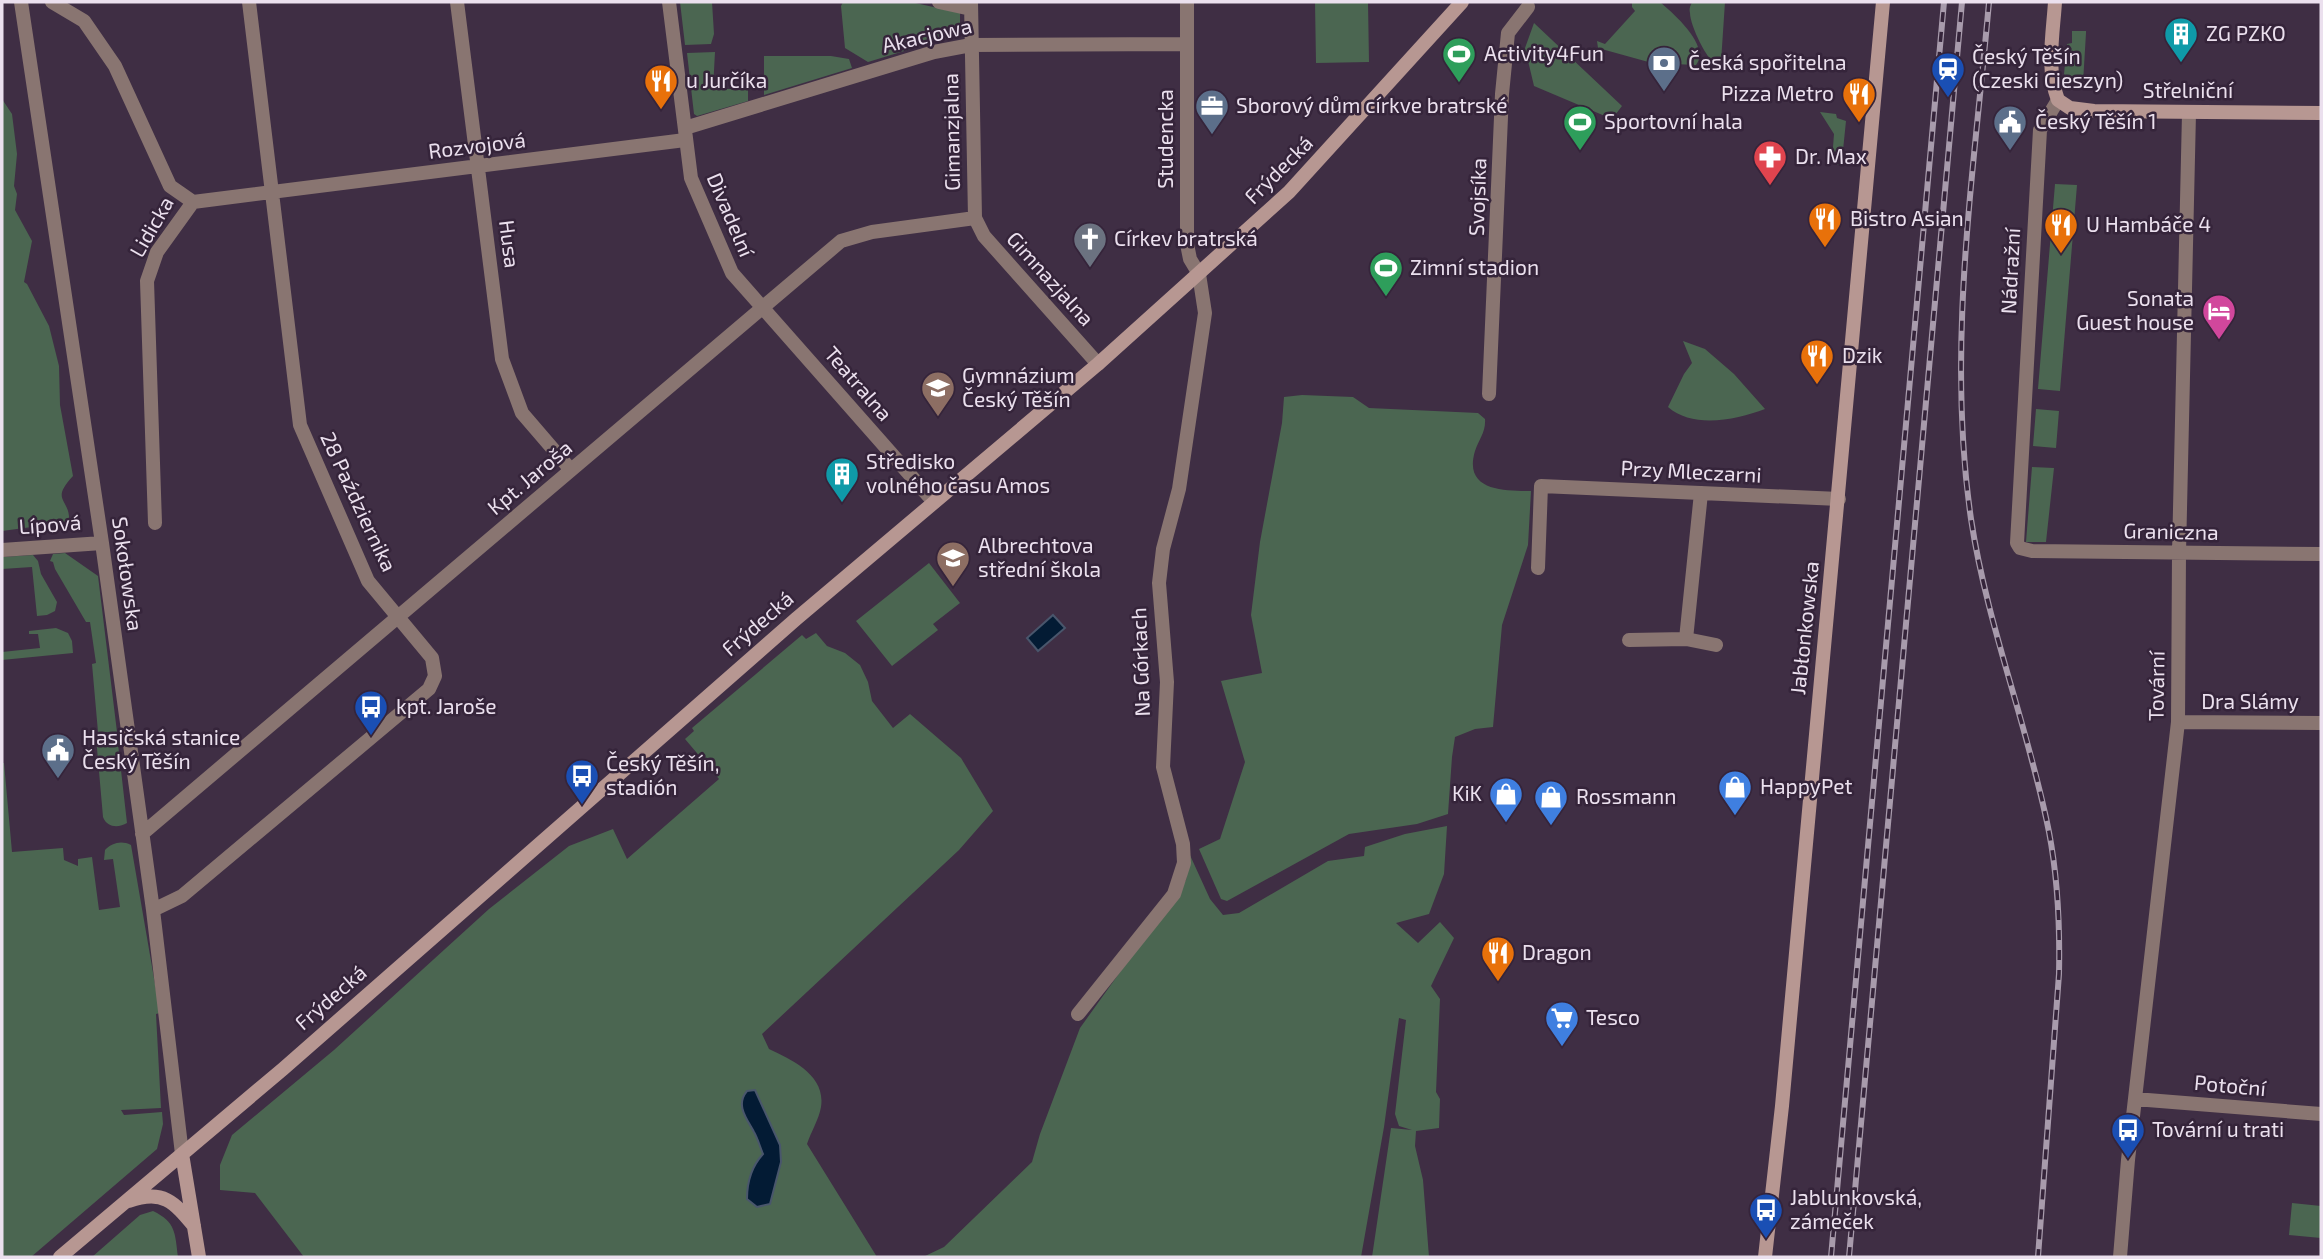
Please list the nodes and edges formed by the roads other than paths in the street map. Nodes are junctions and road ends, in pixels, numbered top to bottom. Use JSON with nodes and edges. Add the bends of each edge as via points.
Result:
{"nodes":[{"id":1,"x":21,"y":2,"type":"edge"},
{"id":2,"x":52,"y":2,"type":"edge"},
{"id":3,"x":249,"y":2,"type":"edge"},
{"id":4,"x":457,"y":2,"type":"edge"},
{"id":5,"x":669,"y":2,"type":"edge"},
{"id":6,"x":939,"y":2,"type":"edge"},
{"id":7,"x":1187,"y":2,"type":"edge"},
{"id":8,"x":1462,"y":2,"type":"edge"},
{"id":9,"x":1882,"y":2,"type":"edge"},
{"id":10,"x":2055,"y":2,"type":"edge"},
{"id":11,"x":971,"y":6,"type":"edge"},
{"id":12,"x":1528,"y":7,"type":"dead end"},
{"id":13,"x":1187,"y":44,"type":"junction"},
{"id":14,"x":971,"y":45,"type":"junction"},
{"id":15,"x":2057,"y":100,"type":"junction"},
{"id":16,"x":2189,"y":113,"type":"junction"},
{"id":17,"x":2321,"y":113,"type":"edge"},
{"id":18,"x":685,"y":134,"type":"junction"},
{"id":19,"x":478,"y":167,"type":"junction"},
{"id":20,"x":274,"y":193,"type":"junction"},
{"id":21,"x":193,"y":202,"type":"junction"},
{"id":22,"x":975,"y":218,"type":"junction"},
{"id":23,"x":1199,"y":274,"type":"junction"},
{"id":24,"x":762,"y":307,"type":"junction"},
{"id":25,"x":1098,"y":364,"type":"junction"},
{"id":26,"x":1489,"y":394,"type":"dead end"},
{"id":27,"x":571,"y":471,"type":"junction"},
{"id":28,"x":1701,"y":493,"type":"junction"},
{"id":29,"x":1839,"y":499,"type":"junction"},
{"id":30,"x":934,"y":502,"type":"junction"},
{"id":31,"x":155,"y":523,"type":"dead end"},
{"id":32,"x":102,"y":542,"type":"junction"},
{"id":33,"x":2020,"y":548,"type":"joint"},
{"id":34,"x":2,"y":550,"type":"edge"},
{"id":35,"x":2179,"y":553,"type":"junction"},
{"id":36,"x":2321,"y":554,"type":"edge"},
{"id":37,"x":1538,"y":569,"type":"dead end"},
{"id":38,"x":398,"y":617,"type":"junction"},
{"id":39,"x":1686,"y":639,"type":"junction"},
{"id":40,"x":1629,"y":640,"type":"dead end"},
{"id":41,"x":1716,"y":645,"type":"dead end"},
{"id":42,"x":2178,"y":722,"type":"junction"},
{"id":43,"x":2321,"y":723,"type":"edge"},
{"id":44,"x":142,"y":834,"type":"junction"},
{"id":45,"x":153,"y":910,"type":"junction"},
{"id":46,"x":1078,"y":1014,"type":"dead end"},
{"id":47,"x":2135,"y":1099,"type":"junction"},
{"id":48,"x":2321,"y":1114,"type":"edge"},
{"id":49,"x":182,"y":1154,"type":"junction"},
{"id":50,"x":121,"y":1204,"type":"junction"},
{"id":51,"x":195,"y":1227,"type":"junction"},
{"id":52,"x":60,"y":1257,"type":"edge"},
{"id":53,"x":199,"y":1257,"type":"edge"},
{"id":54,"x":1765,"y":1257,"type":"edge"},
{"id":55,"x":2120,"y":1257,"type":"edge"}],
"edges":[{"from":1,"to":32,"type":"street","name":"Sokołowska"},
{"from":2,"to":21,"type":"street","name":"Lidicka","via":[[84,21],[115,66],[170,186]]},
{"from":3,"to":20,"type":"street","name":"28 Października"},
{"from":4,"to":19,"type":"street","name":"Husa"},
{"from":5,"to":18,"type":"street"},
{"from":6,"to":11,"type":"street"},
{"from":7,"to":13,"type":"street","name":"Studencka"},
{"from":8,"to":23,"type":"main road","name":"Frýdecká","via":[[1289,192]]},
{"from":9,"to":29,"type":"main road","name":"Jabłonkowska"},
{"from":10,"to":15,"type":"main road","via":[[2051,60]]},
{"from":11,"to":14,"type":"street","name":"Gimanzjalna"},
{"from":12,"to":26,"type":"street","name":"Svojsíka","via":[[1508,33]]},
{"from":13,"to":14,"type":"street","name":"Akacjowa"},
{"from":13,"to":23,"type":"street","name":"Studencka","via":[[1187,244]]},
{"from":14,"to":18,"type":"street","name":"Akacjowa","via":[[934,52]]},
{"from":14,"to":22,"type":"street","name":"Gimanzjalna"},
{"from":15,"to":16,"type":"main road","name":"Střelniční","via":[[2070,108],[2094,111]]},
{"from":15,"to":33,"type":"street","name":"Nádražní","via":[[2040,130],[2017,537]]},
{"from":16,"to":17,"type":"main road","name":"Střelniční"},
{"from":16,"to":35,"type":"street","name":"Tovární"},
{"from":18,"to":19,"type":"street","name":"Rozvojová"},
{"from":18,"to":24,"type":"street","name":"Divadelní","via":[[691,178],[732,273]]},
{"from":19,"to":20,"type":"street","name":"Rozvojová"},
{"from":19,"to":27,"type":"street","name":"Husa","via":[[502,359],[522,413]]},
{"from":20,"to":21,"type":"street","name":"Rozvojová"},
{"from":20,"to":38,"type":"street","name":"28 Października","via":[[300,425],[368,581]]},
{"from":21,"to":31,"type":"street","name":"Lidicka","via":[[157,252],[147,281]]},
{"from":22,"to":24,"type":"street","name":"Kpt. Jaroša","via":[[872,232],[841,241]]},
{"from":22,"to":25,"type":"street","name":"Gimnazjalna","via":[[984,236]]},
{"from":23,"to":25,"type":"main road","name":"Frýdecká"},
{"from":23,"to":46,"type":"street","name":"Na Górkach","via":[[1205,313],[1179,489],[1158,583],[1167,682],[1163,768],[1184,863],[1174,894]]},
{"from":24,"to":27,"type":"street","name":"Kpt. Jaroša"},
{"from":24,"to":30,"type":"street","name":"Teatralna"},
{"from":25,"to":30,"type":"main road","name":"Frýdecká"},
{"from":27,"to":38,"type":"street","name":"Kpt. Jaroša"},
{"from":28,"to":29,"type":"street","name":"Przy Mleczarni"},
{"from":28,"to":37,"type":"street","name":"Przy Mleczarni","via":[[1541,486]]},
{"from":28,"to":39,"type":"street"},
{"from":29,"to":54,"type":"main road","name":"Jabłonkowska"},
{"from":30,"to":49,"type":"main road","name":"Frýdecká"},
{"from":32,"to":34,"type":"street","name":"Lípová"},
{"from":32,"to":44,"type":"street","name":"Sokołowska"},
{"from":33,"to":35,"type":"street","name":"Graniczna"},
{"from":35,"to":36,"type":"street","name":"Graniczna"},
{"from":35,"to":42,"type":"street","name":"Tovární"},
{"from":38,"to":44,"type":"street","name":"Kpt. Jaroša"},
{"from":38,"to":45,"type":"street","name":"28 Października","via":[[432,658],[435,676],[429,689],[182,896]]},
{"from":39,"to":40,"type":"street"},
{"from":39,"to":41,"type":"street"},
{"from":42,"to":43,"type":"street","name":"Dra Slámy"},
{"from":42,"to":47,"type":"street","name":"Tovární"},
{"from":44,"to":45,"type":"street","name":"Sokołowska"},
{"from":45,"to":49,"type":"street","name":"Sokołowska"},
{"from":47,"to":48,"type":"street","name":"Potoční"},
{"from":47,"to":55,"type":"street","name":"Tovární"},
{"from":49,"to":50,"type":"main road","name":"Frýdecká"},
{"from":49,"to":51,"type":"main road"},
{"from":50,"to":51,"type":"main road","via":[[140,1197],[164,1198],[175,1203]]},
{"from":50,"to":52,"type":"main road","name":"Frýdecká"},
{"from":51,"to":53,"type":"main road"}]}
